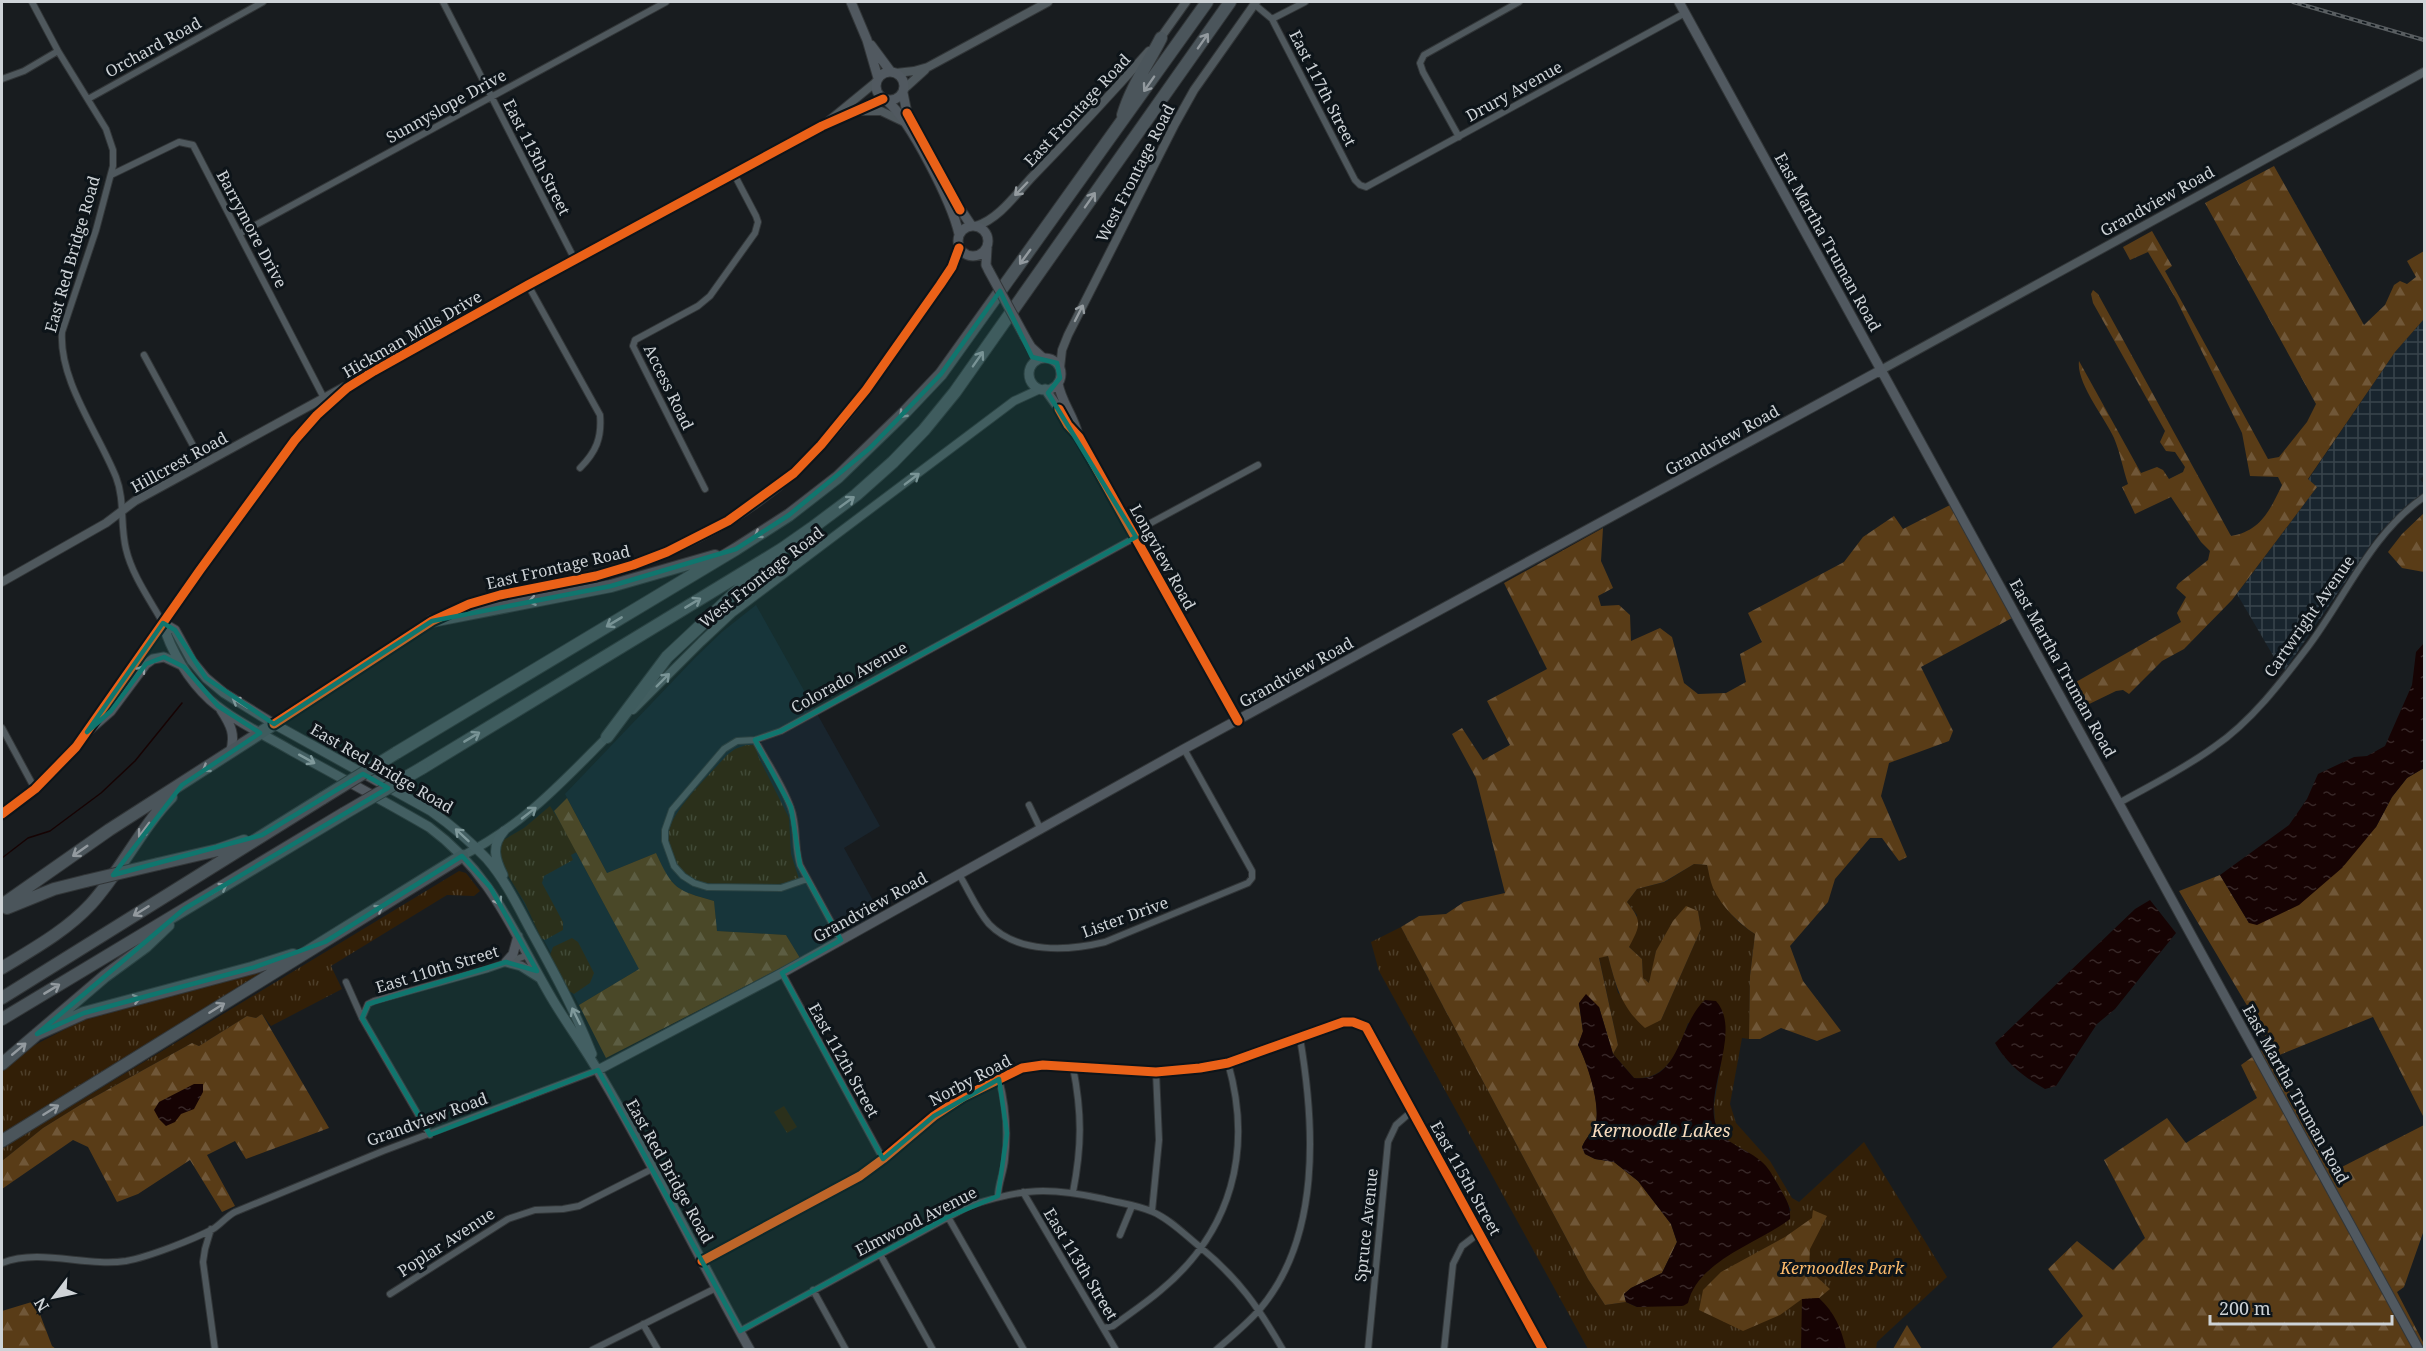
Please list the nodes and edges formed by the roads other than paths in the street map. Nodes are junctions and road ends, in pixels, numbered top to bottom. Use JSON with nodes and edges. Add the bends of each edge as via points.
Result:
{"nodes":[{"id":1,"x":32,"y":2,"type":"edge"},
{"id":2,"x":262,"y":2,"type":"edge"},
{"id":3,"x":443,"y":2,"type":"edge"},
{"id":4,"x":666,"y":2,"type":"edge"},
{"id":5,"x":851,"y":2,"type":"edge"},
{"id":6,"x":1048,"y":2,"type":"edge"},
{"id":7,"x":1186,"y":2,"type":"edge"},
{"id":8,"x":1207,"y":2,"type":"edge"},
{"id":9,"x":1230,"y":2,"type":"edge"},
{"id":10,"x":1305,"y":2,"type":"edge"},
{"id":11,"x":1519,"y":2,"type":"edge"},
{"id":12,"x":1679,"y":2,"type":"edge"},
{"id":13,"x":1255,"y":3,"type":"edge"},
{"id":14,"x":1681,"y":15,"type":"junction"},
{"id":15,"x":1272,"y":20,"type":"junction"},
{"id":16,"x":1161,"y":38,"type":"junction"},
{"id":17,"x":867,"y":40,"type":"junction"},
{"id":18,"x":58,"y":51,"type":"junction"},
{"id":19,"x":928,"y":67,"type":"junction"},
{"id":20,"x":894,"y":72,"type":"junction"},
{"id":21,"x":2424,"y":72,"type":"edge"},
{"id":22,"x":2,"y":79,"type":"edge"},
{"id":23,"x":877,"y":80,"type":"junction"},
{"id":24,"x":903,"y":91,"type":"junction"},
{"id":25,"x":491,"y":96,"type":"junction"},
{"id":26,"x":88,"y":99,"type":"junction"},
{"id":27,"x":885,"y":100,"type":"junction"},
{"id":28,"x":855,"y":111,"type":"junction"},
{"id":29,"x":1121,"y":124,"type":"junction"},
{"id":30,"x":907,"y":125,"type":"junction"},
{"id":31,"x":822,"y":126,"type":"junction"},
{"id":32,"x":1459,"y":137,"type":"junction"},
{"id":33,"x":734,"y":174,"type":"junction"},
{"id":34,"x":111,"y":176,"type":"junction"},
{"id":35,"x":1363,"y":186,"type":"joint"},
{"id":36,"x":974,"y":226,"type":"junction"},
{"id":37,"x":239,"y":234,"type":"junction"},
{"id":38,"x":959,"y":234,"type":"junction"},
{"id":39,"x":987,"y":246,"type":"junction"},
{"id":40,"x":959,"y":248,"type":"junction"},
{"id":41,"x":972,"y":256,"type":"junction"},
{"id":42,"x":575,"y":260,"type":"junction"},
{"id":43,"x":987,"y":268,"type":"junction"},
{"id":44,"x":528,"y":285,"type":"junction"},
{"id":45,"x":1031,"y":347,"type":"junction"},
{"id":46,"x":144,"y":355,"type":"dead end"},
{"id":47,"x":1043,"y":358,"type":"junction"},
{"id":48,"x":1034,"y":363,"type":"junction"},
{"id":49,"x":1060,"y":368,"type":"junction"},
{"id":50,"x":1881,"y":370,"type":"junction"},
{"id":51,"x":374,"y":371,"type":"joint"},
{"id":52,"x":1058,"y":382,"type":"junction"},
{"id":53,"x":1043,"y":389,"type":"junction"},
{"id":54,"x":326,"y":401,"type":"junction"},
{"id":55,"x":1079,"y":437,"type":"junction"},
{"id":56,"x":203,"y":464,"type":"junction"},
{"id":57,"x":1258,"y":465,"type":"dead end"},
{"id":58,"x":579,"y":468,"type":"dead end"},
{"id":59,"x":705,"y":489,"type":"dead end"},
{"id":60,"x":2424,"y":497,"type":"edge"},
{"id":61,"x":123,"y":510,"type":"junction"},
{"id":62,"x":1135,"y":535,"type":"junction"},
{"id":63,"x":736,"y":549,"type":"junction"},
{"id":64,"x":782,"y":549,"type":"junction"},
{"id":65,"x":2,"y":582,"type":"edge"},
{"id":66,"x":432,"y":621,"type":"junction"},
{"id":67,"x":163,"y":623,"type":"junction"},
{"id":68,"x":184,"y":667,"type":"junction"},
{"id":69,"x":218,"y":706,"type":"junction"},
{"id":70,"x":1238,"y":721,"type":"junction"},
{"id":71,"x":274,"y":724,"type":"junction"},
{"id":72,"x":2,"y":728,"type":"edge"},
{"id":73,"x":87,"y":732,"type":"junction"},
{"id":74,"x":260,"y":733,"type":"junction"},
{"id":75,"x":607,"y":737,"type":"junction"},
{"id":76,"x":755,"y":740,"type":"junction"},
{"id":77,"x":1184,"y":749,"type":"junction"},
{"id":78,"x":230,"y":753,"type":"junction"},
{"id":79,"x":182,"y":785,"type":"junction"},
{"id":80,"x":35,"y":789,"type":"junction"},
{"id":81,"x":2119,"y":803,"type":"junction"},
{"id":82,"x":1029,"y":805,"type":"dead end"},
{"id":83,"x":2,"y":814,"type":"edge"},
{"id":84,"x":1041,"y":830,"type":"junction"},
{"id":85,"x":504,"y":831,"type":"junction"},
{"id":86,"x":262,"y":835,"type":"junction"},
{"id":87,"x":476,"y":849,"type":"junction"},
{"id":88,"x":462,"y":856,"type":"junction"},
{"id":89,"x":960,"y":876,"type":"junction"},
{"id":90,"x":807,"y":879,"type":"junction"},
{"id":91,"x":514,"y":899,"type":"junction"},
{"id":92,"x":2,"y":905,"type":"edge"},
{"id":93,"x":184,"y":909,"type":"junction"},
{"id":94,"x":2,"y":910,"type":"edge"},
{"id":95,"x":515,"y":932,"type":"junction"},
{"id":96,"x":841,"y":940,"type":"junction"},
{"id":97,"x":325,"y":942,"type":"junction"},
{"id":98,"x":542,"y":951,"type":"junction"},
{"id":99,"x":528,"y":955,"type":"junction"},
{"id":100,"x":506,"y":962,"type":"junction"},
{"id":101,"x":550,"y":966,"type":"junction"},
{"id":102,"x":2,"y":968,"type":"edge"},
{"id":103,"x":782,"y":973,"type":"junction"},
{"id":104,"x":540,"y":978,"type":"junction"},
{"id":105,"x":346,"y":982,"type":"dead end"},
{"id":106,"x":2,"y":998,"type":"edge"},
{"id":107,"x":362,"y":1018,"type":"junction"},
{"id":108,"x":2,"y":1019,"type":"edge"},
{"id":109,"x":1359,"y":1024,"type":"joint"},
{"id":110,"x":37,"y":1034,"type":"junction"},
{"id":111,"x":1300,"y":1038,"type":"junction"},
{"id":112,"x":1228,"y":1063,"type":"junction"},
{"id":113,"x":2,"y":1064,"type":"edge"},
{"id":114,"x":1073,"y":1066,"type":"junction"},
{"id":115,"x":598,"y":1070,"type":"junction"},
{"id":116,"x":1156,"y":1072,"type":"junction"},
{"id":117,"x":999,"y":1079,"type":"junction"},
{"id":118,"x":1412,"y":1111,"type":"junction"},
{"id":119,"x":430,"y":1135,"type":"junction"},
{"id":120,"x":2,"y":1141,"type":"edge"},
{"id":121,"x":884,"y":1160,"type":"junction"},
{"id":122,"x":652,"y":1168,"type":"junction"},
{"id":123,"x":1023,"y":1192,"type":"junction"},
{"id":124,"x":1073,"y":1192,"type":"junction"},
{"id":125,"x":998,"y":1196,"type":"junction"},
{"id":126,"x":1132,"y":1206,"type":"junction"},
{"id":127,"x":1152,"y":1211,"type":"junction"},
{"id":128,"x":948,"y":1216,"type":"junction"},
{"id":129,"x":212,"y":1229,"type":"junction"},
{"id":130,"x":1479,"y":1233,"type":"junction"},
{"id":131,"x":1120,"y":1235,"type":"dead end"},
{"id":132,"x":1201,"y":1248,"type":"junction"},
{"id":133,"x":880,"y":1254,"type":"junction"},
{"id":134,"x":702,"y":1261,"type":"junction"},
{"id":135,"x":2,"y":1263,"type":"edge"},
{"id":136,"x":716,"y":1288,"type":"junction"},
{"id":137,"x":813,"y":1290,"type":"junction"},
{"id":138,"x":390,"y":1294,"type":"dead end"},
{"id":139,"x":1259,"y":1310,"type":"junction"},
{"id":140,"x":643,"y":1324,"type":"junction"},
{"id":141,"x":1104,"y":1328,"type":"junction"},
{"id":142,"x":740,"y":1331,"type":"junction"},
{"id":143,"x":1540,"y":1348,"type":"edge"},
{"id":144,"x":215,"y":1350,"type":"edge"},
{"id":145,"x":592,"y":1350,"type":"edge"},
{"id":146,"x":658,"y":1350,"type":"edge"},
{"id":147,"x":750,"y":1350,"type":"edge"},
{"id":148,"x":846,"y":1350,"type":"edge"},
{"id":149,"x":933,"y":1350,"type":"edge"},
{"id":150,"x":1024,"y":1350,"type":"edge"},
{"id":151,"x":1116,"y":1350,"type":"edge"},
{"id":152,"x":1216,"y":1350,"type":"edge"},
{"id":153,"x":1283,"y":1350,"type":"edge"},
{"id":154,"x":1368,"y":1350,"type":"edge"},
{"id":155,"x":1444,"y":1350,"type":"edge"},
{"id":156,"x":2419,"y":1350,"type":"edge"}],
"edges":[{"from":1,"to":18,"type":"street","name":"East Red Bridge Road"},
{"from":2,"to":26,"type":"street","name":"Orchard Road"},
{"from":3,"to":25,"type":"street","name":"East 113th Street"},
{"from":4,"to":25,"type":"street","name":"Sunnyslope Drive"},
{"from":5,"to":17,"type":"main road"},
{"from":6,"to":19,"type":"street"},
{"from":7,"to":16,"type":"street","name":"East Frontage Road"},
{"from":8,"to":29,"type":"highway","one_way":true},
{"from":64,"to":9,"type":"highway","one_way":true,"via":[[856,495],[893,462],[955,392]]},
{"from":10,"to":15,"type":"street"},
{"from":11,"to":32,"type":"street","via":[[1428,51],[1420,63]]},
{"from":12,"to":14,"type":"main road","name":"East Martha Truman Road"},
{"from":13,"to":15,"type":"street","name":"East 117th Street"},
{"from":49,"to":13,"type":"street","name":"West Frontage Road","one_way":true,"via":[[1068,335],[1175,124]]},
{"from":14,"to":32,"type":"street","name":"Drury Avenue"},
{"from":14,"to":50,"type":"main road","name":"East Martha Truman Road"},
{"from":15,"to":35,"type":"street","name":"East 117th Street","via":[[1355,180]]},
{"from":16,"to":29,"type":"highway","via":[[1128,95]]},
{"from":16,"to":36,"type":"street","name":"East Frontage Road","one_way":true,"via":[[1019,191],[992,218]]},
{"from":17,"to":20,"type":"main road"},
{"from":17,"to":23,"type":"main road"},
{"from":18,"to":22,"type":"street"},
{"from":18,"to":26,"type":"street","name":"East Red Bridge Road"},
{"from":19,"to":20,"type":"street"},
{"from":19,"to":24,"type":"street"},
{"from":20,"to":23,"type":"main road","via":[[886,72]]},
{"from":20,"to":24,"type":"main road","via":[[903,80]]},
{"from":21,"to":50,"type":"street","name":"Grandview Road"},
{"from":23,"to":27,"type":"main road","via":[[877,92]]},
{"from":23,"to":31,"type":"street","name":"Hickman Mills Drive"},
{"from":24,"to":27,"type":"main road","via":[[896,99]]},
{"from":24,"to":36,"type":"main road","via":[[908,113],[953,199]]},
{"from":25,"to":37,"type":"street","name":"Sunnyslope Drive"},
{"from":25,"to":42,"type":"street","name":"East 113th Street"},
{"from":26,"to":34,"type":"street","name":"East Red Bridge Road","via":[[110,138]]},
{"from":27,"to":28,"type":"street","name":"Hickman Mills Drive"},
{"from":27,"to":30,"type":"main road","via":[[897,109]]},
{"from":28,"to":30,"type":"street","via":[[881,111]]},
{"from":28,"to":31,"type":"street","name":"Hickman Mills Drive"},
{"from":29,"to":63,"type":"highway","one_way":true,"via":[[934,381],[838,477]]},
{"from":30,"to":38,"type":"main road","via":[[949,203]]},
{"from":31,"to":33,"type":"street","name":"Hickman Mills Drive"},
{"from":32,"to":35,"type":"street","name":"Drury Avenue"},
{"from":33,"to":42,"type":"street","name":"Hickman Mills Drive"},
{"from":33,"to":59,"type":"street","name":"Access Road","via":[[756,216],[755,233],[710,296],[635,340],[633,346]]},
{"from":34,"to":37,"type":"street","name":"Barrymore Drive","via":[[179,142],[193,145]]},
{"from":34,"to":61,"type":"street","name":"East Red Bridge Road","via":[[62,332],[61,347],[78,397],[115,476]]},
{"from":36,"to":38,"type":"main road"},
{"from":36,"to":39,"type":"main road","via":[[985,231]]},
{"from":37,"to":54,"type":"street","name":"Barrymore Drive"},
{"from":38,"to":40,"type":"main road"},
{"from":39,"to":41,"type":"main road","via":[[981,254]]},
{"from":39,"to":43,"type":"main road"},
{"from":40,"to":41,"type":"main road"},
{"from":40,"to":66,"type":"street","name":"East Frontage Road","via":[[940,285],[842,419],[794,473],[763,497],[697,538],[633,565],[500,595]]},
{"from":41,"to":43,"type":"main road"},
{"from":42,"to":44,"type":"street","name":"Hickman Mills Drive"},
{"from":43,"to":45,"type":"main road","bridge":true},
{"from":44,"to":51,"type":"street","name":"Hickman Mills Drive"},
{"from":44,"to":58,"type":"street","via":[[600,415],[598,444]]},
{"from":45,"to":47,"type":"main road"},
{"from":45,"to":48,"type":"main road"},
{"from":46,"to":56,"type":"street"},
{"from":47,"to":48,"type":"main road"},
{"from":47,"to":49,"type":"main road","via":[[1053,360]]},
{"from":48,"to":53,"type":"main road","via":[[1030,378]]},
{"from":49,"to":52,"type":"main road"},
{"from":50,"to":70,"type":"main road","name":"Grandview Road"},
{"from":50,"to":81,"type":"main road","name":"East Martha Truman Road"},
{"from":51,"to":54,"type":"street","name":"Hillcrest Road"},
{"from":52,"to":53,"type":"main road"},
{"from":52,"to":55,"type":"main road","name":"Longview Road"},
{"from":53,"to":55,"type":"main road","name":"Longview Road"},
{"from":75,"to":53,"type":"street","name":"West Frontage Road","one_way":true,"via":[[732,614],[1014,402]]},
{"from":54,"to":56,"type":"street","name":"Hillcrest Road"},
{"from":54,"to":67,"type":"street"},
{"from":55,"to":62,"type":"main road","name":"Longview Road"},
{"from":56,"to":61,"type":"street","name":"Hillcrest Road"},
{"from":57,"to":62,"type":"street"},
{"from":60,"to":81,"type":"street","name":"Cartwright Avenue","via":[[2376,543],[2310,643],[2258,708],[2215,747]]},
{"from":61,"to":65,"type":"street","name":"Hillcrest Road"},
{"from":61,"to":67,"type":"street","name":"East Red Bridge Road","via":[[126,552]]},
{"from":62,"to":70,"type":"main road","name":"Longview Road"},
{"from":62,"to":76,"type":"street","name":"Colorado Avenue","via":[[781,731]]},
{"from":63,"to":66,"type":"highway","one_way":true,"via":[[611,586]]},
{"from":63,"to":86,"type":"highway","one_way":true,"bridge":true},
{"from":64,"to":75,"type":"highway","via":[[667,657]]},
{"from":93,"to":64,"type":"highway","one_way":true,"bridge":true},
{"from":66,"to":71,"type":"street","name":"East Frontage Road"},
{"from":67,"to":68,"type":"main road","name":"East Red Bridge Road"},
{"from":71,"to":67,"type":"main road","name":"East Red Bridge Road","one_way":true,"via":[[206,678],[175,630]]},
{"from":67,"to":73,"type":"street"},
{"from":68,"to":69,"type":"main road","name":"East Red Bridge Road"},
{"from":73,"to":68,"type":"main road","one_way":true,"via":[[111,711],[149,661],[164,657]]},
{"from":69,"to":74,"type":"main road","name":"East Red Bridge Road"},
{"from":69,"to":78,"type":"main road","via":[[233,732]]},
{"from":70,"to":77,"type":"main road","name":"Grandview Road"},
{"from":71,"to":74,"type":"highway"},
{"from":87,"to":71,"type":"main road","name":"East Red Bridge Road","one_way":true,"via":[[431,811]]},
{"from":72,"to":80,"type":"street"},
{"from":73,"to":80,"type":"street"},
{"from":74,"to":78,"type":"highway"},
{"from":74,"to":88,"type":"main road","name":"East Red Bridge Road","one_way":true,"via":[[429,827]]},
{"from":85,"to":75,"type":"street","name":"West Frontage Road","one_way":true,"via":[[545,800]]},
{"from":76,"to":90,"type":"street","via":[[791,807],[796,852]]},
{"from":76,"to":90,"type":"street","name":"Colorado Avenue","via":[[737,741],[724,749],[672,810],[667,819],[668,854],[683,876],[707,887],[782,888]]},
{"from":77,"to":84,"type":"main road","name":"Grandview Road"},
{"from":77,"to":89,"type":"street","name":"Lister Drive","via":[[1252,871],[1248,883],[1105,942],[1060,949],[1021,942],[999,932],[982,915]]},
{"from":78,"to":79,"type":"highway","one_way":true},
{"from":79,"to":92,"type":"highway","one_way":true},
{"from":79,"to":102,"type":"highway","one_way":true,"via":[[150,821],[91,904],[53,936]]},
{"from":80,"to":83,"type":"street"},
{"from":81,"to":156,"type":"main road","name":"East Martha Truman Road"},
{"from":82,"to":84,"type":"street"},
{"from":84,"to":89,"type":"main road","name":"Grandview Road"},
{"from":85,"to":87,"type":"street","name":"West Frontage Road"},
{"from":85,"to":91,"type":"main road","via":[[497,839],[495,856]]},
{"from":86,"to":94,"type":"highway","bridge":true,"via":[[218,850],[54,889]]},
{"from":86,"to":106,"type":"highway","one_way":true},
{"from":87,"to":88,"type":"street","name":"West Frontage Road"},
{"from":87,"to":91,"type":"main road","name":"East Red Bridge Road"},
{"from":88,"to":95,"type":"main road","name":"East Red Bridge Road","one_way":true,"via":[[490,887]]},
{"from":97,"to":88,"type":"highway","one_way":true},
{"from":89,"to":96,"type":"main road","name":"Grandview Road"},
{"from":90,"to":96,"type":"street"},
{"from":91,"to":98,"type":"main road","name":"East Red Bridge Road"},
{"from":108,"to":93,"type":"highway","one_way":true},
{"from":93,"to":110,"type":"highway","via":[[146,946]]},
{"from":95,"to":98,"type":"main road","via":[[530,947]]},
{"from":95,"to":99,"type":"main road","name":"East Red Bridge Road"},
{"from":95,"to":100,"type":"main road","via":[[513,954]]},
{"from":96,"to":103,"type":"main road","name":"Grandview Road"},
{"from":110,"to":97,"type":"highway","one_way":true,"via":[[84,1013],[252,968]]},
{"from":120,"to":97,"type":"highway","one_way":true},
{"from":98,"to":101,"type":"main road","name":"East Red Bridge Road"},
{"from":99,"to":100,"type":"street","name":"East 110th Street"},
{"from":99,"to":101,"type":"main road"},
{"from":99,"to":104,"type":"main road","name":"East Red Bridge Road"},
{"from":100,"to":104,"type":"main road"},
{"from":100,"to":107,"type":"street","name":"East 110th Street","via":[[374,1001]]},
{"from":115,"to":101,"type":"main road","name":"East Red Bridge Road","one_way":true,"via":[[579,1020]]},
{"from":103,"to":115,"type":"main road","name":"Grandview Road"},
{"from":103,"to":121,"type":"street","name":"East 112th Street"},
{"from":104,"to":115,"type":"main road","name":"East Red Bridge Road"},
{"from":105,"to":107,"type":"street","name":"East 110th Street"},
{"from":107,"to":119,"type":"street","name":"East 110th Street"},
{"from":109,"to":111,"type":"street","name":"Norby Road","via":[[1343,1022]]},
{"from":109,"to":118,"type":"street","name":"East 115th Street","via":[[1366,1027]]},
{"from":113,"to":110,"type":"highway","one_way":true},
{"from":111,"to":112,"type":"street","name":"Norby Road"},
{"from":111,"to":139,"type":"street","via":[[1311,1117],[1307,1189],[1287,1266]]},
{"from":112,"to":116,"type":"street","name":"Norby Road"},
{"from":112,"to":132,"type":"street","via":[[1238,1107],[1239,1149],[1230,1193]]},
{"from":114,"to":116,"type":"street","name":"Norby Road"},
{"from":114,"to":117,"type":"street","name":"Norby Road","via":[[1022,1068]]},
{"from":114,"to":124,"type":"street","name":"East 113th Street","via":[[1081,1134]]},
{"from":115,"to":119,"type":"street","name":"Grandview Road"},
{"from":115,"to":122,"type":"main road","name":"East Red Bridge Road"},
{"from":116,"to":127,"type":"street","via":[[1159,1140]]},
{"from":117,"to":121,"type":"street","name":"Norby Road","via":[[934,1116]]},
{"from":117,"to":125,"type":"street","via":[[1007,1133]]},
{"from":118,"to":130,"type":"street","name":"East 115th Street"},
{"from":118,"to":154,"type":"street","name":"Spruce Avenue","via":[[1396,1125],[1388,1142]]},
{"from":119,"to":129,"type":"street","name":"Grandview Road","via":[[235,1212]]},
{"from":121,"to":134,"type":"street","name":"Norby Road"},
{"from":122,"to":134,"type":"main road","name":"East Red Bridge Road"},
{"from":122,"to":138,"type":"street","name":"Poplar Avenue","via":[[579,1206],[535,1210],[508,1219]]},
{"from":123,"to":124,"type":"street","name":"Elmwood Avenue"},
{"from":123,"to":125,"type":"street","name":"Elmwood Avenue"},
{"from":123,"to":141,"type":"street","name":"East 113th Street"},
{"from":124,"to":126,"type":"street","name":"Elmwood Avenue"},
{"from":125,"to":128,"type":"street","name":"Elmwood Avenue"},
{"from":126,"to":127,"type":"street","name":"Elmwood Avenue"},
{"from":126,"to":131,"type":"street"},
{"from":127,"to":132,"type":"street","name":"Elmwood Avenue"},
{"from":128,"to":133,"type":"street","name":"Elmwood Avenue"},
{"from":128,"to":150,"type":"street"},
{"from":129,"to":135,"type":"street","name":"Grandview Road","via":[[126,1261],[31,1258]]},
{"from":129,"to":144,"type":"street","via":[[203,1262]]},
{"from":130,"to":143,"type":"street","name":"East 115th Street"},
{"from":130,"to":155,"type":"street","via":[[1462,1246],[1453,1264]]},
{"from":132,"to":139,"type":"street","name":"Elmwood Avenue","via":[[1230,1273]]},
{"from":132,"to":141,"type":"street","via":[[1162,1289],[1113,1326]]},
{"from":133,"to":137,"type":"street","name":"Elmwood Avenue"},
{"from":133,"to":149,"type":"street"},
{"from":134,"to":136,"type":"main road","name":"East Red Bridge Road"},
{"from":136,"to":140,"type":"street"},
{"from":136,"to":142,"type":"main road","name":"East Red Bridge Road"},
{"from":137,"to":142,"type":"street","name":"Elmwood Avenue"},
{"from":137,"to":148,"type":"street"},
{"from":139,"to":152,"type":"street"},
{"from":139,"to":153,"type":"street","name":"Elmwood Avenue"},
{"from":140,"to":145,"type":"street"},
{"from":140,"to":146,"type":"street"},
{"from":141,"to":151,"type":"street","name":"East 113th Street"},
{"from":142,"to":147,"type":"main road","name":"East Red Bridge Road"}]}
